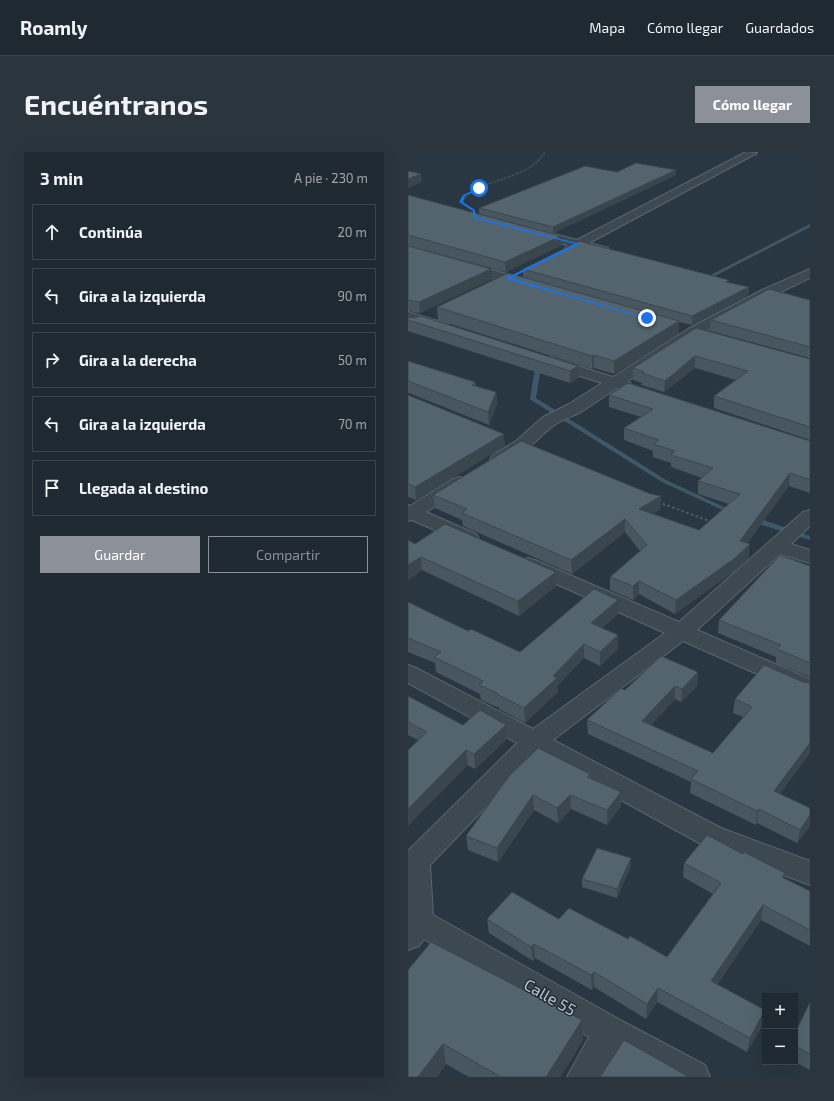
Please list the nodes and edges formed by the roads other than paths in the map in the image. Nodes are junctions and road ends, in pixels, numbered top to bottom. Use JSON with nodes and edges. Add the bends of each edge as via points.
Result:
{"nodes":[{"id":1,"x":751,"y":152,"type":"edge"},
{"id":2,"x":519,"y":229,"type":"edge"},
{"id":3,"x":578,"y":244,"type":"junction"},
{"id":4,"x":408,"y":250,"type":"edge"},
{"id":5,"x":557,"y":254,"type":"edge"},
{"id":6,"x":615,"y":254,"type":"edge"},
{"id":7,"x":522,"y":272,"type":"edge"},
{"id":8,"x":810,"y":273,"type":"edge"},
{"id":9,"x":507,"y":278,"type":"junction"},
{"id":10,"x":493,"y":285,"type":"edge"},
{"id":11,"x":746,"y":288,"type":"edge"},
{"id":12,"x":544,"y":289,"type":"edge"},
{"id":13,"x":767,"y":293,"type":"junction"},
{"id":14,"x":788,"y":299,"type":"edge"},
{"id":15,"x":436,"y":313,"type":"edge"},
{"id":16,"x":415,"y":318,"type":"edge"},
{"id":17,"x":673,"y":326,"type":"edge"},
{"id":18,"x":408,"y":327,"type":"edge"},
{"id":19,"x":459,"y":332,"type":"edge"},
{"id":20,"x":693,"y":332,"type":"junction"},
{"id":21,"x":715,"y":338,"type":"edge"},
{"id":22,"x":539,"y":359,"type":"edge"},
{"id":23,"x":616,"y":382,"type":"junction"},
{"id":24,"x":638,"y":389,"type":"edge"},
{"id":25,"x":501,"y":436,"type":"edge"},
{"id":26,"x":529,"y":448,"type":"junction"},
{"id":27,"x":409,"y":513,"type":"edge"},
{"id":28,"x":804,"y":522,"type":"edge"},
{"id":29,"x":485,"y":545,"type":"edge"},
{"id":30,"x":777,"y":546,"type":"junction"},
{"id":31,"x":507,"y":554,"type":"edge"},
{"id":32,"x":810,"y":557,"type":"edge"},
{"id":33,"x":682,"y":631,"type":"junction"},
{"id":34,"x":408,"y":673,"type":"edge"},
{"id":35,"x":810,"y":688,"type":"edge"},
{"id":36,"x":534,"y":742,"type":"junction"},
{"id":37,"x":810,"y":873,"type":"edge"},
{"id":38,"x":412,"y":925,"type":"edge"},
{"id":39,"x":610,"y":1032,"type":"junction"},
{"id":40,"x":584,"y":1077,"type":"edge"},
{"id":41,"x":693,"y":1077,"type":"edge"}],
"edges":[{"from":1,"to":3,"type":"street"},
{"from":2,"to":3,"type":"street"},
{"from":3,"to":5,"type":"street"},
{"from":3,"to":6,"type":"street"},
{"from":4,"to":9,"type":"street"},
{"from":7,"to":9,"type":"street"},
{"from":8,"to":13,"type":"street"},
{"from":9,"to":10,"type":"street"},
{"from":9,"to":12,"type":"street"},
{"from":11,"to":13,"type":"street"},
{"from":13,"to":14,"type":"street"},
{"from":13,"to":20,"type":"street"},
{"from":15,"to":16,"type":"street"},
{"from":16,"to":18,"type":"street"},
{"from":16,"to":19,"type":"street"},
{"from":17,"to":20,"type":"street"},
{"from":20,"to":21,"type":"street"},
{"from":20,"to":23,"type":"street"},
{"from":22,"to":23,"type":"street"},
{"from":23,"to":24,"type":"street"},
{"from":23,"to":26,"type":"street","via":[[576,408],[549,421]]},
{"from":25,"to":26,"type":"street"},
{"from":26,"to":27,"type":"street","via":[[480,471]]},
{"from":27,"to":29,"type":"street"},
{"from":28,"to":30,"type":"street"},
{"from":30,"to":32,"type":"street"},
{"from":30,"to":33,"type":"street"},
{"from":31,"to":33,"type":"street"},
{"from":33,"to":35,"type":"street"},
{"from":33,"to":36,"type":"street"},
{"from":34,"to":36,"type":"street"},
{"from":36,"to":37,"type":"street","via":[[711,836]]},
{"from":36,"to":38,"type":"street","via":[[415,862]]},
{"from":38,"to":39,"type":"street","name":"Calle 55"},
{"from":39,"to":40,"type":"street"},
{"from":39,"to":41,"type":"street","name":"Calle 55"}]}
